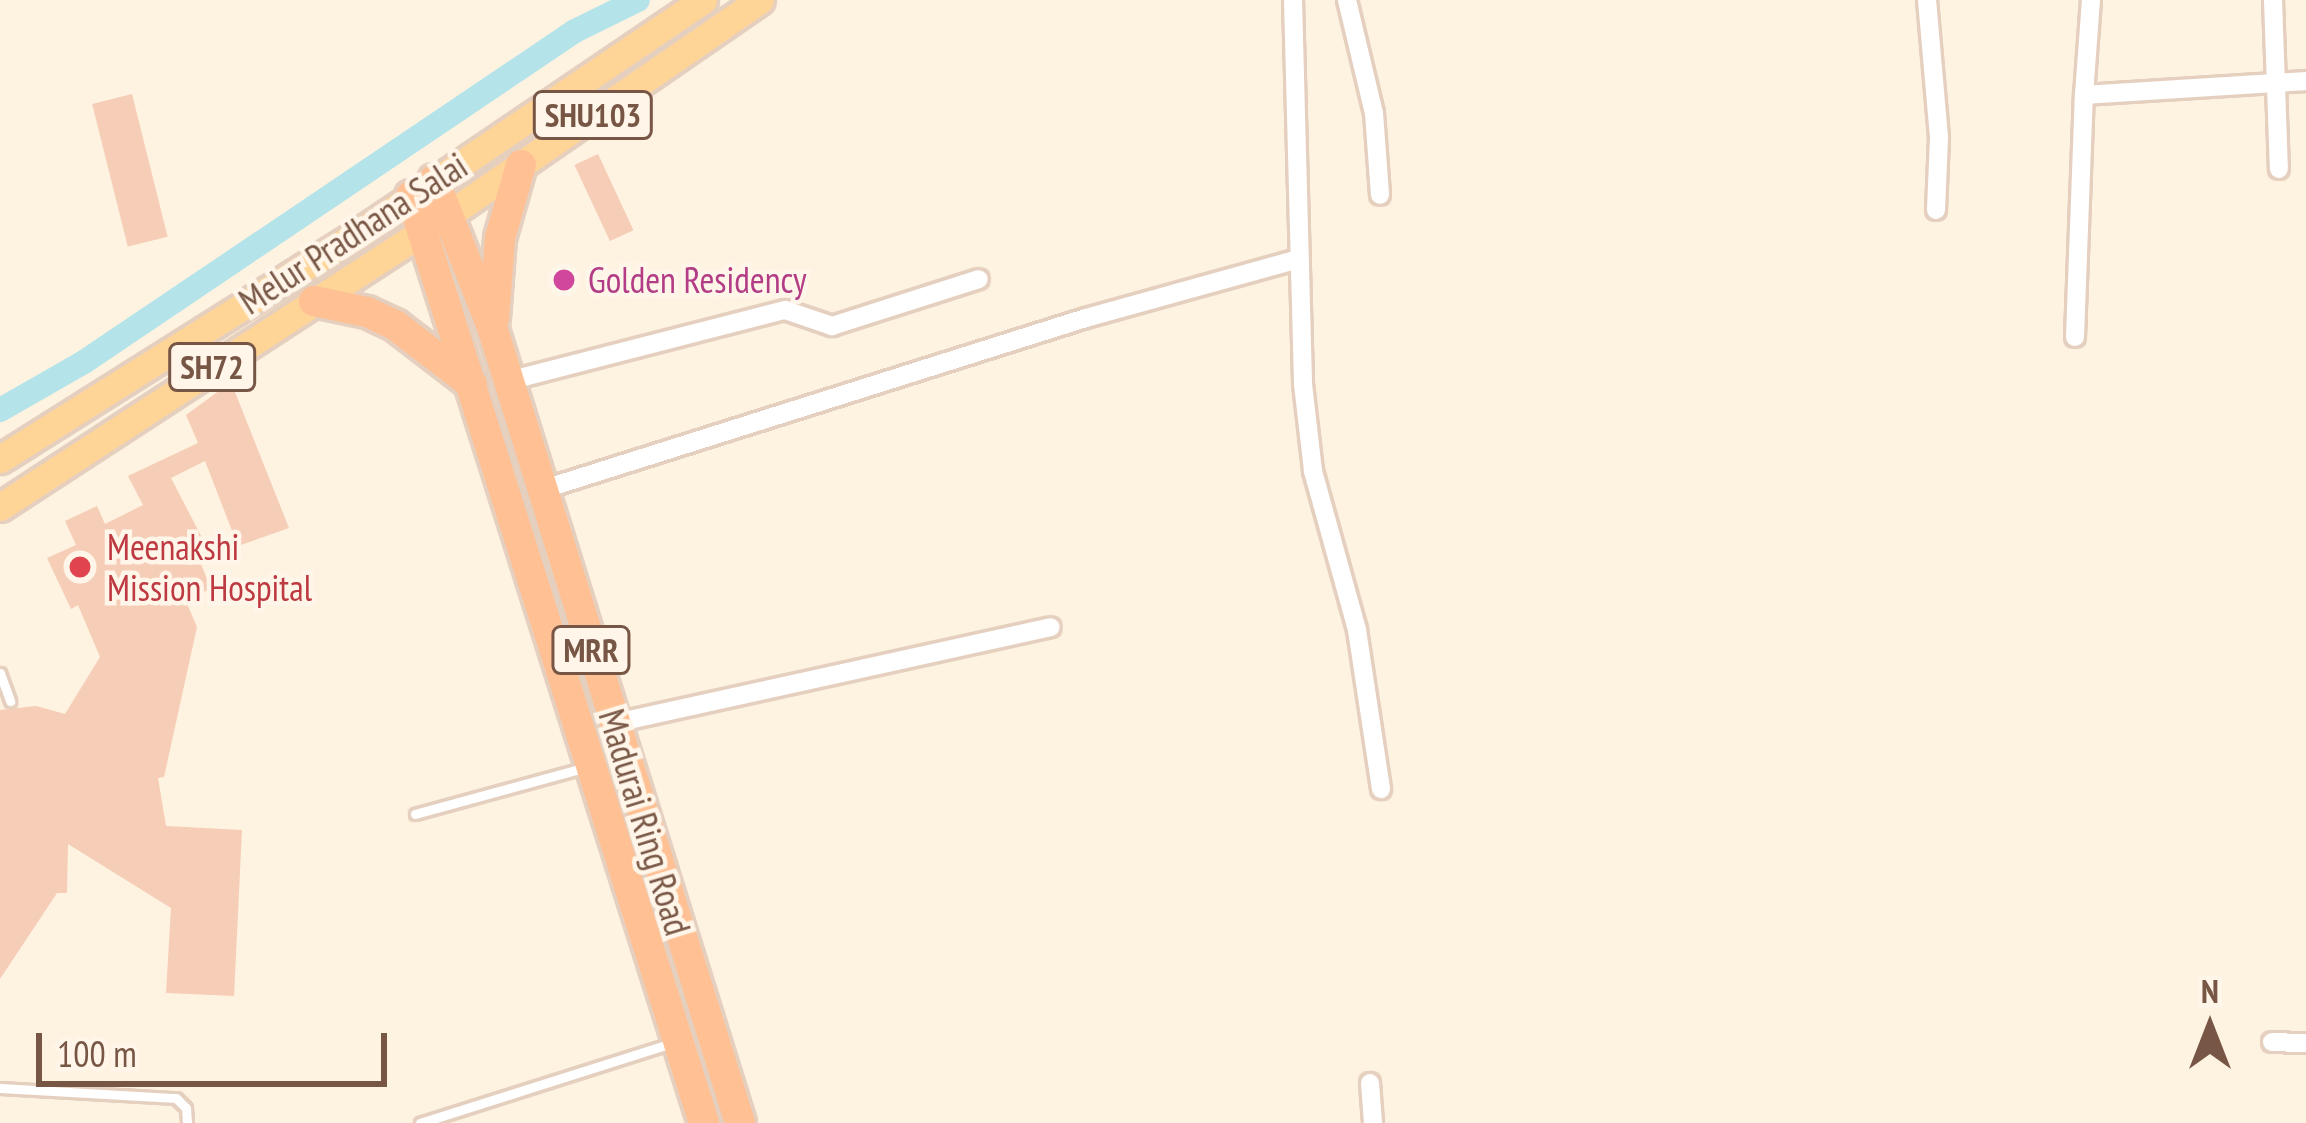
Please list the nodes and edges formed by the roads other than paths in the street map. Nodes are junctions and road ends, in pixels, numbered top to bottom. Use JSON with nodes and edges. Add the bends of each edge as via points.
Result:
{"nodes":[{"id":1,"x":703,"y":0,"type":"edge"},
{"id":2,"x":760,"y":0,"type":"edge"},
{"id":3,"x":1293,"y":0,"type":"edge"},
{"id":4,"x":1347,"y":0,"type":"edge"},
{"id":5,"x":1928,"y":0,"type":"edge"},
{"id":6,"x":2091,"y":0,"type":"edge"},
{"id":7,"x":2273,"y":0,"type":"edge"},
{"id":8,"x":2306,"y":81,"type":"edge"},
{"id":9,"x":2279,"y":84,"type":"junction"},
{"id":10,"x":2084,"y":95,"type":"junction"},
{"id":11,"x":521,"y":165,"type":"junction"},
{"id":12,"x":2279,"y":169,"type":"dead end"},
{"id":13,"x":423,"y":188,"type":"junction"},
{"id":14,"x":1380,"y":195,"type":"dead end"},
{"id":15,"x":1936,"y":210,"type":"dead end"},
{"id":16,"x":438,"y":221,"type":"junction"},
{"id":17,"x":1298,"y":259,"type":"junction"},
{"id":18,"x":979,"y":279,"type":"dead end"},
{"id":19,"x":314,"y":301,"type":"junction"},
{"id":20,"x":494,"y":330,"type":"junction"},
{"id":21,"x":2075,"y":337,"type":"dead end"},
{"id":22,"x":508,"y":381,"type":"junction"},
{"id":23,"x":472,"y":384,"type":"junction"},
{"id":24,"x":0,"y":459,"type":"edge"},
{"id":25,"x":541,"y":490,"type":"junction"},
{"id":26,"x":0,"y":507,"type":"edge"},
{"id":27,"x":1051,"y":627,"type":"dead end"},
{"id":28,"x":0,"y":673,"type":"edge"},
{"id":29,"x":10,"y":701,"type":"dead end"},
{"id":30,"x":615,"y":723,"type":"junction"},
{"id":31,"x":592,"y":765,"type":"junction"},
{"id":32,"x":1381,"y":789,"type":"dead end"},
{"id":33,"x":415,"y":814,"type":"dead end"},
{"id":34,"x":679,"y":1041,"type":"junction"},
{"id":35,"x":2272,"y":1042,"type":"dead end"},
{"id":36,"x":2306,"y":1043,"type":"edge"},
{"id":37,"x":1370,"y":1083,"type":"dead end"},
{"id":38,"x":0,"y":1088,"type":"edge"},
{"id":39,"x":188,"y":1123,"type":"edge"},
{"id":40,"x":420,"y":1123,"type":"edge"},
{"id":41,"x":704,"y":1123,"type":"edge"},
{"id":42,"x":740,"y":1123,"type":"edge"},
{"id":43,"x":1373,"y":1123,"type":"edge"}],
"edges":[{"from":1,"to":13,"type":"main road","name":"Melur Pradhana Salai","number":"SHU103"},
{"from":2,"to":11,"type":"main road","name":"Melur Pradhana Salai","number":"SHU103"},
{"from":3,"to":17,"type":"street"},
{"from":4,"to":14,"type":"street","via":[[1374,113]]},
{"from":5,"to":15,"type":"street"},
{"from":6,"to":10,"type":"street"},
{"from":7,"to":9,"type":"street"},
{"from":8,"to":9,"type":"street"},
{"from":9,"to":10,"type":"street"},
{"from":9,"to":12,"type":"street"},
{"from":10,"to":21,"type":"street"},
{"from":11,"to":16,"type":"main road","name":"Melur Pradhana Salai","number":"SHU103"},
{"from":11,"to":20,"type":"highway","via":[[500,238]]},
{"from":13,"to":16,"type":"highway","name":"Madurai Ring Road","number":"MRR"},
{"from":13,"to":24,"type":"main road","name":"Melur Pradhana Salai","number":"SH72"},
{"from":16,"to":19,"type":"main road","name":"Melur Pradhana Salai","number":"SH72"},
{"from":16,"to":20,"type":"highway","name":"Madurai Ring Road","number":"MRR"},
{"from":16,"to":23,"type":"highway","name":"Madurai Ring Road","number":"MRR"},
{"from":17,"to":25,"type":"street"},
{"from":17,"to":32,"type":"street","via":[[1313,471],[1357,630]]},
{"from":18,"to":22,"type":"street","via":[[832,326],[785,310]]},
{"from":19,"to":23,"type":"highway","via":[[395,325]]},
{"from":19,"to":26,"type":"main road","name":"Melur Pradhana Salai","number":"SH72"},
{"from":20,"to":22,"type":"highway","name":"Madurai Ring Road","number":"MRR"},
{"from":22,"to":25,"type":"highway","name":"Madurai Ring Road","number":"MRR"},
{"from":23,"to":31,"type":"highway","name":"Madurai Ring Road","number":"MRR"},
{"from":25,"to":30,"type":"highway","name":"Madurai Ring Road","number":"MRR"},
{"from":27,"to":30,"type":"street"},
{"from":28,"to":29,"type":"lane"},
{"from":30,"to":42,"type":"highway","name":"Madurai Ring Road","number":"MRR"},
{"from":31,"to":33,"type":"lane"},
{"from":31,"to":34,"type":"highway","name":"Madurai Ring Road","number":"MRR"},
{"from":34,"to":40,"type":"lane"},
{"from":34,"to":41,"type":"highway","name":"Madurai Ring Road","number":"MRR"},
{"from":35,"to":36,"type":"street"},
{"from":37,"to":43,"type":"street"},
{"from":38,"to":39,"type":"lane","via":[[176,1098]]}]}
